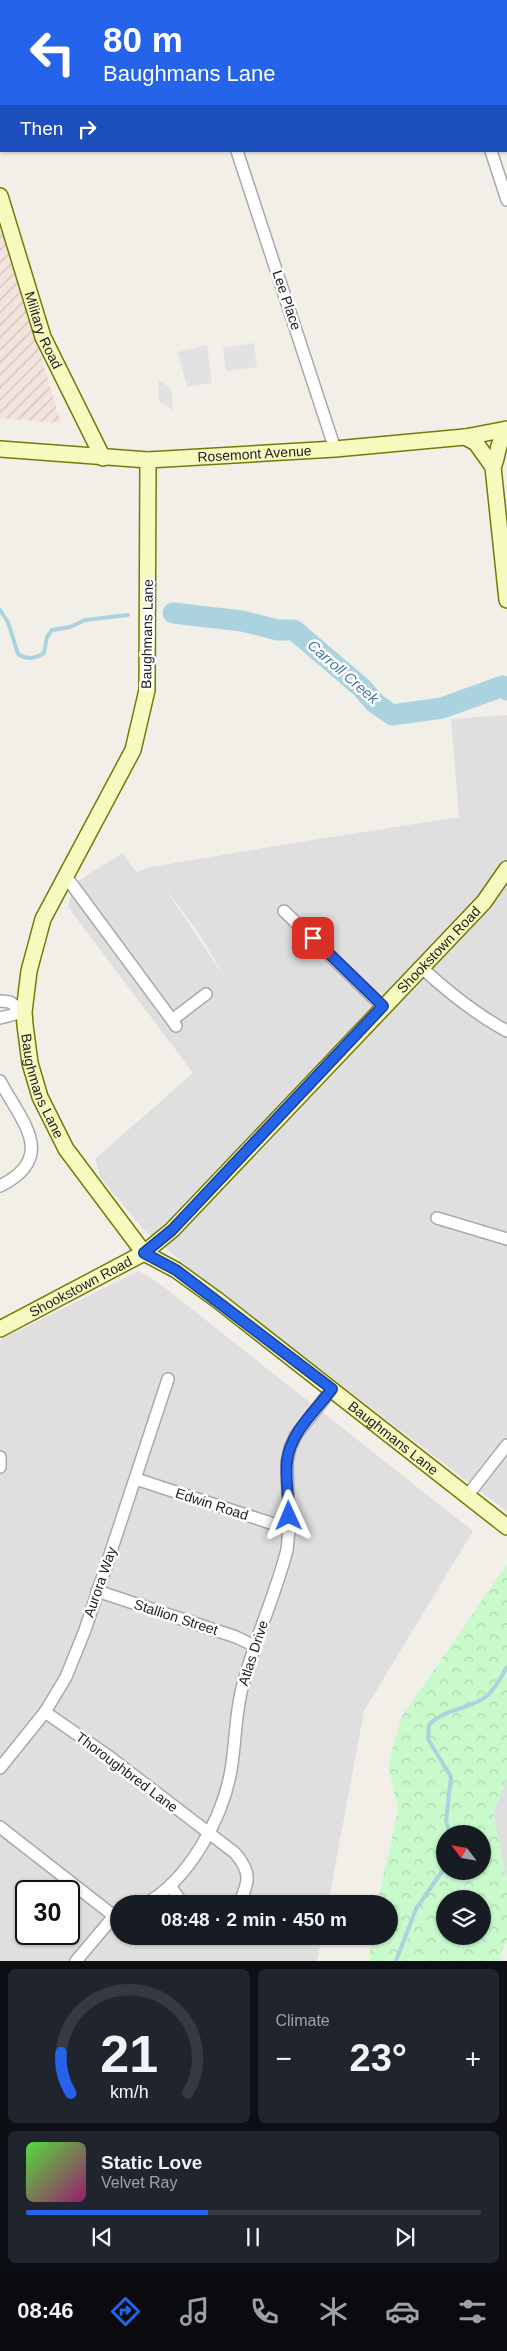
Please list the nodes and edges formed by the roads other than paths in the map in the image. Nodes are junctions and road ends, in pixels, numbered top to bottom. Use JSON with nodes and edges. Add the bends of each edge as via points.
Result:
{"nodes":[{"id":1,"x":237,"y":152,"type":"edge"},
{"id":2,"x":491,"y":152,"type":"edge"},
{"id":3,"x":0,"y":196,"type":"edge"},
{"id":4,"x":507,"y":200,"type":"edge"},
{"id":5,"x":507,"y":429,"type":"edge"},
{"id":6,"x":507,"y":433,"type":"edge"},
{"id":7,"x":464,"y":437,"type":"junction"},
{"id":8,"x":0,"y":449,"type":"edge"},
{"id":9,"x":335,"y":449,"type":"junction"},
{"id":10,"x":103,"y":458,"type":"junction"},
{"id":11,"x":148,"y":460,"type":"junction"},
{"id":12,"x":492,"y":467,"type":"junction"},
{"id":13,"x":507,"y":600,"type":"edge"},
{"id":14,"x":507,"y":869,"type":"edge"},
{"id":15,"x":70,"y":882,"type":"junction"},
{"id":16,"x":284,"y":911,"type":"dead end"},
{"id":17,"x":421,"y":967,"type":"junction"},
{"id":18,"x":206,"y":994,"type":"dead end"},
{"id":19,"x":0,"y":1001,"type":"edge"},
{"id":20,"x":383,"y":1006,"type":"junction"},
{"id":21,"x":24,"y":1012,"type":"junction"},
{"id":22,"x":0,"y":1018,"type":"edge"},
{"id":23,"x":507,"y":1031,"type":"edge"},
{"id":24,"x":0,"y":1081,"type":"edge"},
{"id":25,"x":0,"y":1186,"type":"edge"},
{"id":26,"x":437,"y":1218,"type":"dead end"},
{"id":27,"x":507,"y":1239,"type":"edge"},
{"id":28,"x":144,"y":1253,"type":"junction"},
{"id":29,"x":0,"y":1329,"type":"edge"},
{"id":30,"x":168,"y":1379,"type":"dead end"},
{"id":31,"x":332,"y":1389,"type":"junction"},
{"id":32,"x":507,"y":1445,"type":"edge"},
{"id":33,"x":0,"y":1457,"type":"edge"},
{"id":34,"x":0,"y":1467,"type":"edge"},
{"id":35,"x":136,"y":1479,"type":"junction"},
{"id":36,"x":467,"y":1496,"type":"junction"},
{"id":37,"x":507,"y":1527,"type":"edge"},
{"id":38,"x":289,"y":1529,"type":"junction"},
{"id":39,"x":97,"y":1591,"type":"junction"},
{"id":40,"x":255,"y":1646,"type":"junction"},
{"id":41,"x":45,"y":1712,"type":"junction"},
{"id":42,"x":0,"y":1768,"type":"edge"},
{"id":43,"x":0,"y":1827,"type":"edge"},
{"id":44,"x":208,"y":1834,"type":"junction"},
{"id":45,"x":170,"y":1886,"type":"junction"},
{"id":46,"x":158,"y":1895,"type":"edge"},
{"id":47,"x":176,"y":1895,"type":"edge"},
{"id":48,"x":242,"y":1895,"type":"edge"},
{"id":49,"x":110,"y":1910,"type":"edge"},
{"id":50,"x":110,"y":1922,"type":"edge"},
{"id":51,"x":76,"y":1961,"type":"edge"}],
"edges":[{"from":1,"to":9,"type":"street","name":"Lee Place"},
{"from":2,"to":4,"type":"street"},
{"from":3,"to":10,"type":"main road","name":"Military Road","via":[[43,337]]},
{"from":5,"to":7,"type":"main road","name":"Rosemont Avenue"},
{"from":6,"to":12,"type":"main road","via":[[500,441]]},
{"from":7,"to":9,"type":"main road","name":"Rosemont Avenue"},
{"from":7,"to":12,"type":"main road","via":[[476,443]]},
{"from":8,"to":10,"type":"main road","name":"Rosemont Avenue"},
{"from":9,"to":11,"type":"main road","name":"Rosemont Avenue"},
{"from":10,"to":11,"type":"main road","name":"Rosemont Avenue"},
{"from":11,"to":15,"type":"main road","name":"Baughmans Lane","via":[[147,690],[133,750]]},
{"from":12,"to":13,"type":"main road"},
{"from":14,"to":17,"type":"main road","name":"Shookstown Road","via":[[484,902]]},
{"from":15,"to":18,"type":"street","via":[[174,1023]]},
{"from":15,"to":21,"type":"main road","name":"Baughmans Lane","via":[[43,919],[29,971]]},
{"from":16,"to":20,"type":"street"},
{"from":17,"to":20,"type":"main road","name":"Shookstown Road"},
{"from":17,"to":23,"type":"street","via":[[449,993]]},
{"from":19,"to":21,"type":"street","via":[[10,1002]]},
{"from":20,"to":28,"type":"main road","name":"Shookstown Road","via":[[172,1230]]},
{"from":21,"to":22,"type":"street"},
{"from":21,"to":28,"type":"main road","name":"Baughmans Lane","via":[[30,1063],[48,1114],[66,1149]]},
{"from":24,"to":25,"type":"street","via":[[31,1139],[33,1153],[18,1177]]},
{"from":26,"to":27,"type":"street"},
{"from":28,"to":29,"type":"main road","name":"Shookstown Road"},
{"from":28,"to":31,"type":"main road","name":"Baughmans Lane","via":[[176,1270]]},
{"from":30,"to":35,"type":"street","name":"Aurora Way"},
{"from":31,"to":36,"type":"main road","name":"Baughmans Lane"},
{"from":31,"to":38,"type":"street","name":"Atlas Drive","via":[[296,1435],[290,1448],[287,1462]]},
{"from":32,"to":36,"type":"street"},
{"from":33,"to":34,"type":"street"},
{"from":35,"to":38,"type":"street","name":"Edwin Road"},
{"from":35,"to":39,"type":"street","name":"Aurora Way"},
{"from":36,"to":37,"type":"main road","name":"Baughmans Lane"},
{"from":38,"to":40,"type":"street","name":"Atlas Drive","via":[[281,1572]]},
{"from":39,"to":40,"type":"street","name":"Stallion Street"},
{"from":39,"to":41,"type":"street","name":"Aurora Way","via":[[66,1677]]},
{"from":40,"to":44,"type":"street","name":"Atlas Drive","via":[[236,1710],[231,1771],[223,1802]]},
{"from":41,"to":42,"type":"street","name":"Aurora Way"},
{"from":41,"to":44,"type":"street","name":"Thoroughbred Lane","via":[[111,1758]]},
{"from":43,"to":49,"type":"street"},
{"from":44,"to":45,"type":"street","name":"Atlas Drive"},
{"from":44,"to":48,"type":"street","name":"Thoroughbred Lane","via":[[235,1853],[246,1867],[248,1879]]},
{"from":45,"to":46,"type":"street","name":"Atlas Drive"},
{"from":45,"to":47,"type":"street"},
{"from":50,"to":51,"type":"street"}]}
